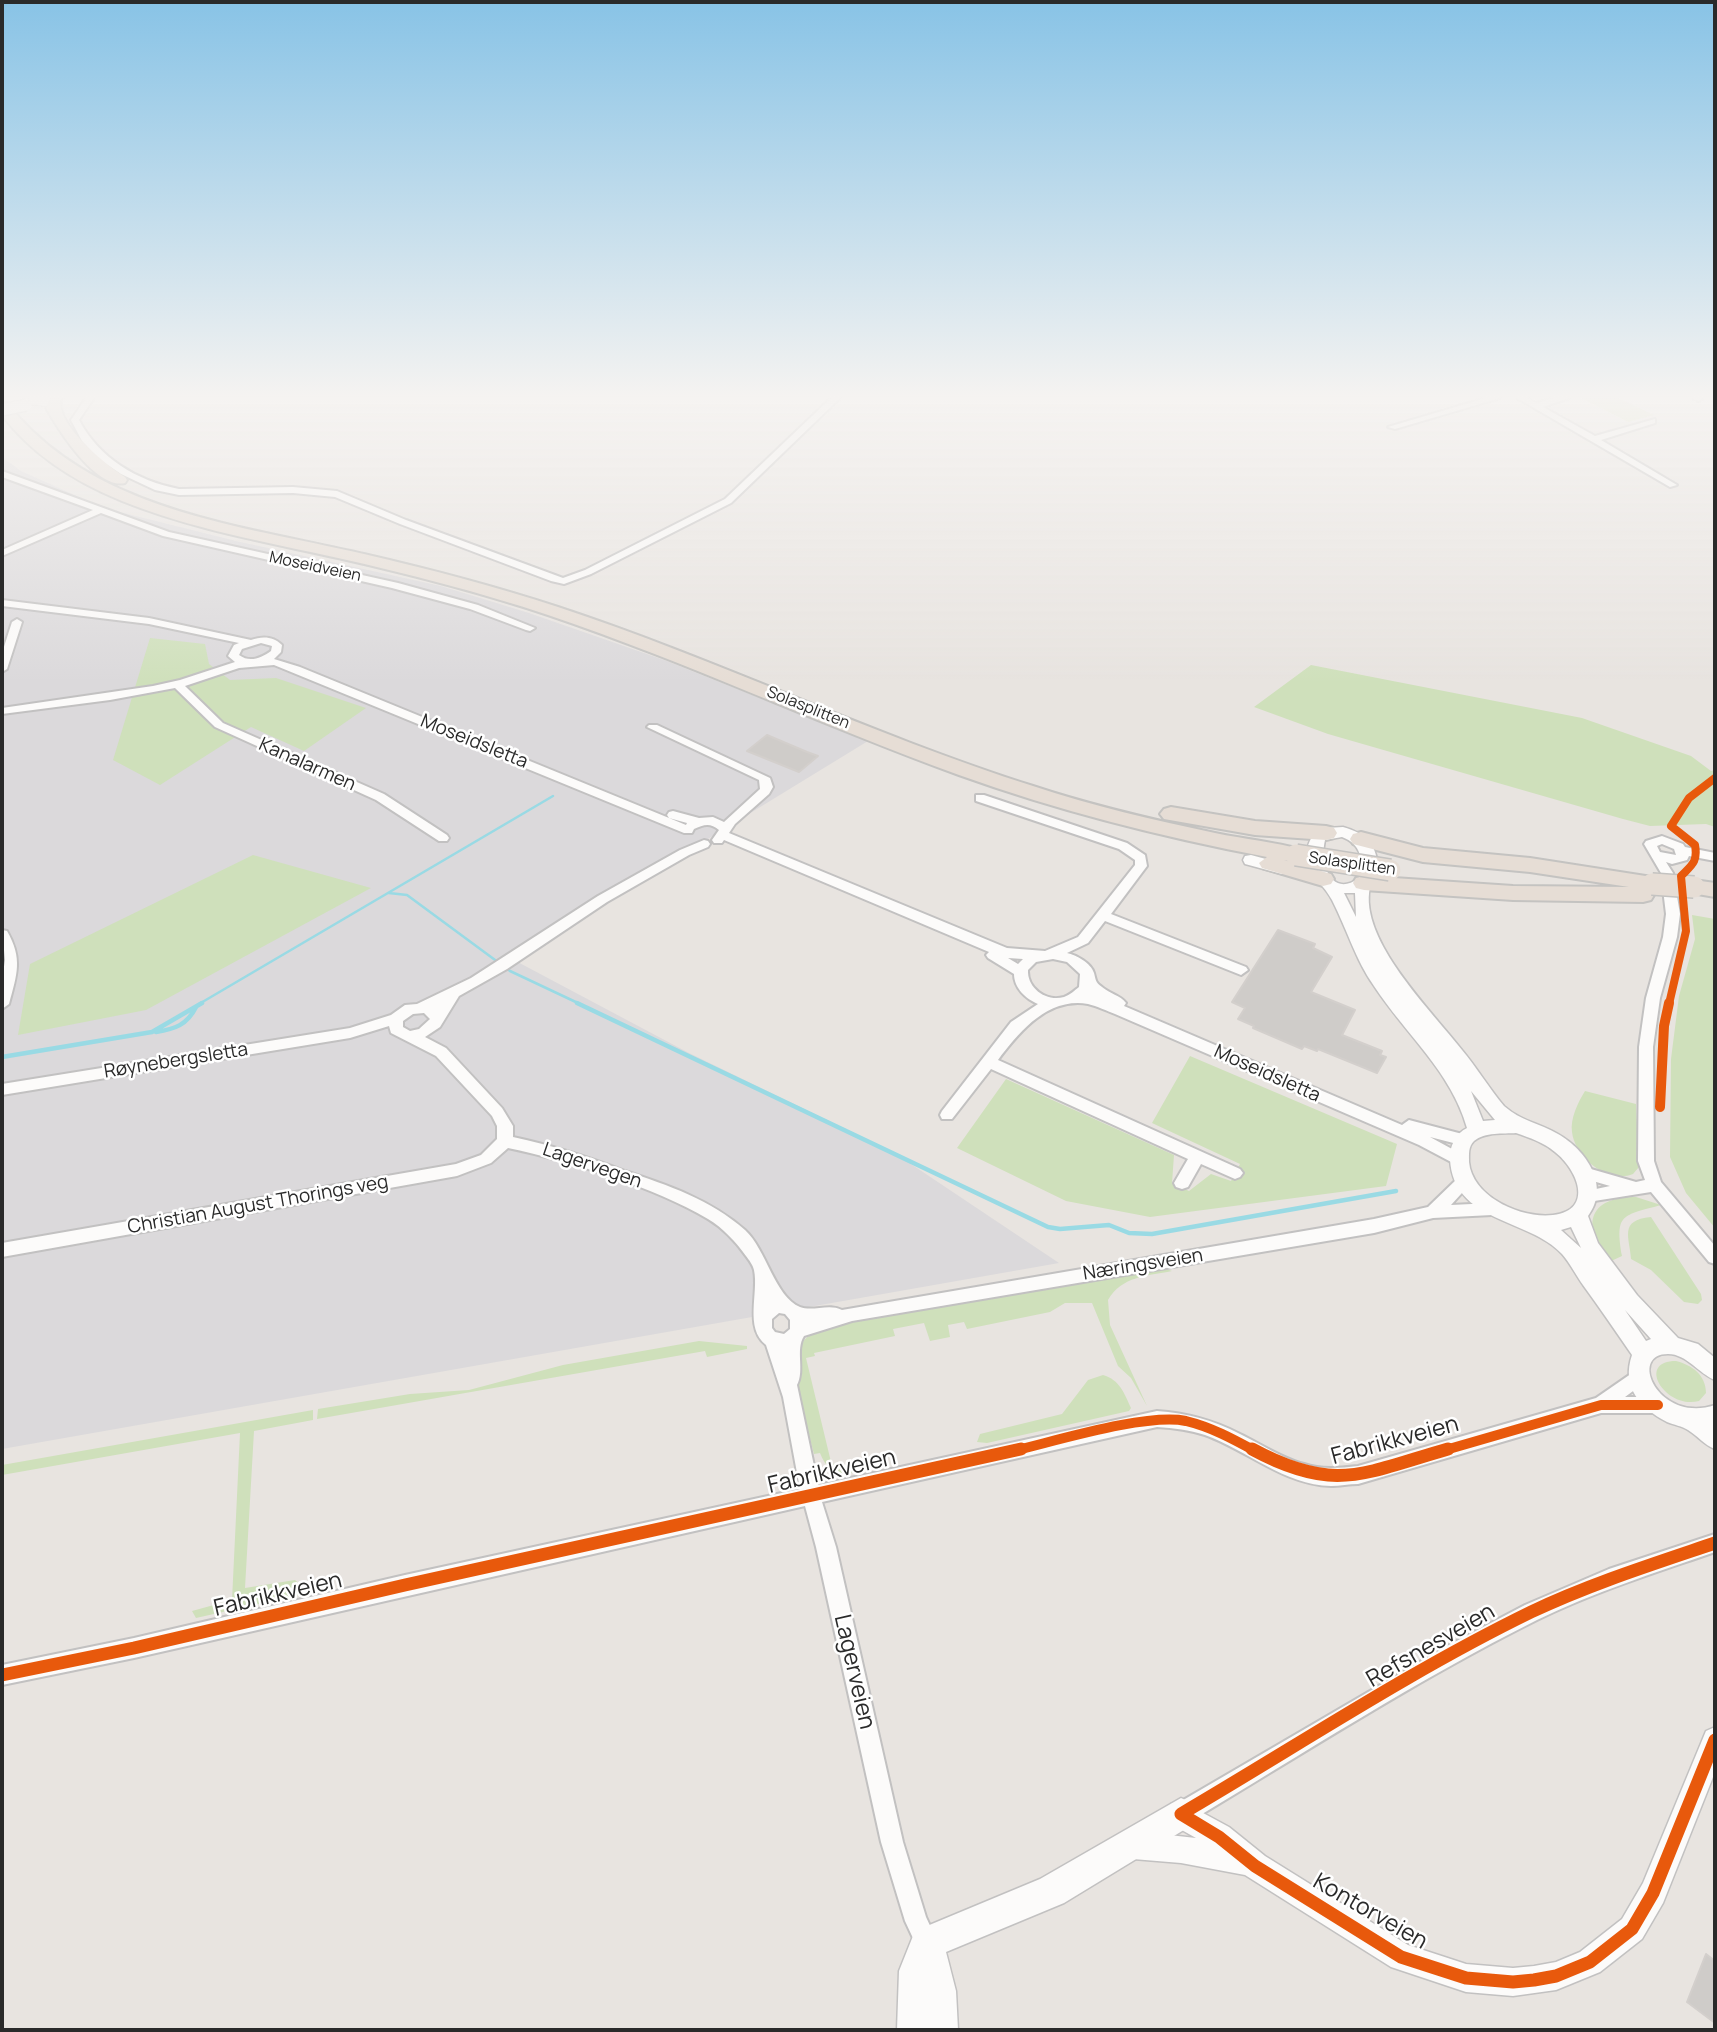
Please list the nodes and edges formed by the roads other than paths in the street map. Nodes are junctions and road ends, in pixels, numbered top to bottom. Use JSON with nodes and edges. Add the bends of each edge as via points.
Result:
{"nodes":[{"id":1,"x":51,"y":493,"type":"edge"},
{"id":2,"x":119,"y":493,"type":"edge"},
{"id":3,"x":136,"y":493,"type":"edge"},
{"id":4,"x":143,"y":493,"type":"edge"},
{"id":5,"x":324,"y":493,"type":"edge"},
{"id":6,"x":737,"y":493,"type":"edge"},
{"id":7,"x":162,"y":504,"type":"junction"},
{"id":8,"x":99,"y":511,"type":"junction"},
{"id":9,"x":2,"y":553,"type":"edge"},
{"id":10,"x":2,"y":605,"type":"edge"},
{"id":11,"x":501,"y":617,"type":"junction"},
{"id":12,"x":17,"y":622,"type":"dead end"},
{"id":13,"x":485,"y":627,"type":"dead end"},
{"id":14,"x":530,"y":628,"type":"dead end"},
{"id":15,"x":248,"y":642,"type":"junction"},
{"id":16,"x":276,"y":652,"type":"junction"},
{"id":17,"x":234,"y":653,"type":"junction"},
{"id":18,"x":253,"y":662,"type":"junction"},
{"id":19,"x":2,"y":669,"type":"edge"},
{"id":20,"x":216,"y":670,"type":"junction"},
{"id":21,"x":178,"y":684,"type":"junction"},
{"id":22,"x":2,"y":712,"type":"edge"},
{"id":23,"x":653,"y":727,"type":"dead end"},
{"id":24,"x":949,"y":763,"type":"junction"},
{"id":25,"x":1018,"y":781,"type":"junction"},
{"id":26,"x":757,"y":799,"type":"junction"},
{"id":27,"x":980,"y":799,"type":"dead end"},
{"id":28,"x":696,"y":827,"type":"junction"},
{"id":29,"x":1326,"y":833,"type":"junction"},
{"id":30,"x":717,"y":837,"type":"junction"},
{"id":31,"x":443,"y":838,"type":"dead end"},
{"id":32,"x":1361,"y":839,"type":"junction"},
{"id":33,"x":1296,"y":852,"type":"junction"},
{"id":34,"x":1680,"y":856,"type":"junction"},
{"id":35,"x":1715,"y":857,"type":"edge"},
{"id":36,"x":1251,"y":860,"type":"junction"},
{"id":37,"x":1327,"y":881,"type":"junction"},
{"id":38,"x":1363,"y":884,"type":"junction"},
{"id":39,"x":1658,"y":884,"type":"junction"},
{"id":40,"x":618,"y":889,"type":"junction"},
{"id":41,"x":1705,"y":894,"type":"edge"},
{"id":42,"x":1102,"y":915,"type":"junction"},
{"id":43,"x":1348,"y":917,"type":"junction"},
{"id":44,"x":2,"y":933,"type":"edge"},
{"id":45,"x":1083,"y":940,"type":"junction"},
{"id":46,"x":1047,"y":955,"type":"junction"},
{"id":47,"x":1080,"y":965,"type":"junction"},
{"id":48,"x":1241,"y":970,"type":"dead end"},
{"id":49,"x":1020,"y":971,"type":"junction"},
{"id":50,"x":1088,"y":982,"type":"junction"},
{"id":51,"x":1027,"y":992,"type":"junction"},
{"id":52,"x":454,"y":995,"type":"junction"},
{"id":53,"x":1074,"y":1000,"type":"junction"},
{"id":54,"x":1051,"y":1002,"type":"junction"},
{"id":55,"x":2,"y":1004,"type":"edge"},
{"id":56,"x":422,"y":1007,"type":"junction"},
{"id":57,"x":396,"y":1019,"type":"junction"},
{"id":58,"x":436,"y":1021,"type":"junction"},
{"id":59,"x":1016,"y":1026,"type":"junction"},
{"id":60,"x":350,"y":1033,"type":"junction"},
{"id":61,"x":408,"y":1036,"type":"junction"},
{"id":62,"x":441,"y":1052,"type":"junction"},
{"id":63,"x":988,"y":1062,"type":"junction"},
{"id":64,"x":2,"y":1088,"type":"edge"},
{"id":65,"x":947,"y":1115,"type":"dead end"},
{"id":66,"x":1516,"y":1126,"type":"junction"},
{"id":67,"x":1471,"y":1135,"type":"junction"},
{"id":68,"x":505,"y":1141,"type":"junction"},
{"id":69,"x":1198,"y":1156,"type":"junction"},
{"id":70,"x":1458,"y":1159,"type":"junction"},
{"id":71,"x":1584,"y":1172,"type":"junction"},
{"id":72,"x":1235,"y":1173,"type":"dead end"},
{"id":73,"x":1464,"y":1182,"type":"junction"},
{"id":74,"x":1182,"y":1183,"type":"dead end"},
{"id":75,"x":1654,"y":1185,"type":"junction"},
{"id":76,"x":1634,"y":1187,"type":"junction"},
{"id":77,"x":1583,"y":1205,"type":"junction"},
{"id":78,"x":1492,"y":1209,"type":"junction"},
{"id":79,"x":1433,"y":1212,"type":"junction"},
{"id":80,"x":1526,"y":1223,"type":"junction"},
{"id":81,"x":2,"y":1250,"type":"edge"},
{"id":82,"x":1715,"y":1257,"type":"edge"},
{"id":83,"x":762,"y":1267,"type":"junction"},
{"id":84,"x":763,"y":1317,"type":"junction"},
{"id":85,"x":795,"y":1322,"type":"junction"},
{"id":86,"x":773,"y":1339,"type":"junction"},
{"id":87,"x":1671,"y":1345,"type":"junction"},
{"id":88,"x":1643,"y":1353,"type":"junction"},
{"id":89,"x":1712,"y":1363,"type":"edge"},
{"id":90,"x":1638,"y":1377,"type":"junction"},
{"id":91,"x":792,"y":1397,"type":"junction"},
{"id":92,"x":1601,"y":1405,"type":"junction"},
{"id":93,"x":1658,"y":1405,"type":"junction"},
{"id":94,"x":1715,"y":1415,"type":"edge"},
{"id":95,"x":1693,"y":1420,"type":"junction"},
{"id":96,"x":1715,"y":1439,"type":"edge"},
{"id":97,"x":811,"y":1496,"type":"junction"},
{"id":98,"x":1715,"y":1542,"type":"edge"},
{"id":99,"x":2,"y":1675,"type":"edge"},
{"id":100,"x":1715,"y":1740,"type":"edge"},
{"id":101,"x":1181,"y":1814,"type":"junction"},
{"id":102,"x":1131,"y":1845,"type":"junction"},
{"id":103,"x":1250,"y":1863,"type":"junction"},
{"id":104,"x":927,"y":1943,"type":"junction"},
{"id":105,"x":915,"y":2030,"type":"edge"},
{"id":106,"x":940,"y":2030,"type":"edge"}],
"edges":[{"from":1,"to":8,"type":"street","name":"Moseidveien"},
{"from":2,"to":24,"type":"highway","name":"Solasplitten","via":[[212,524],[429,575],[555,612]]},
{"from":3,"to":7,"type":"highway","name":"Solasplitten"},
{"from":4,"to":7,"type":"highway"},
{"from":5,"to":6,"type":"street","via":[[560,581],[575,578]]},
{"from":7,"to":25,"type":"highway","name":"Solasplitten","via":[[434,570],[561,607]]},
{"from":8,"to":9,"type":"street"},
{"from":8,"to":11,"type":"street","name":"Moseidveien","via":[[166,534],[394,585]]},
{"from":10,"to":15,"type":"street","via":[[149,621]]},
{"from":10,"to":17,"type":"street","via":[[179,630],[210,638]]},
{"from":11,"to":13,"type":"street"},
{"from":11,"to":14,"type":"street","name":"Moseidveien"},
{"from":12,"to":19,"type":"street"},
{"from":15,"to":16,"type":"street","name":"Moseidsletta","via":[[271,641],[277,645]]},
{"from":15,"to":17,"type":"street"},
{"from":16,"to":18,"type":"street"},
{"from":16,"to":28,"type":"street","name":"Moseidsletta","via":[[300,666]]},
{"from":17,"to":18,"type":"street","via":[[237,661]]},
{"from":17,"to":20,"type":"street"},
{"from":18,"to":20,"type":"street"},
{"from":18,"to":28,"type":"street","name":"Moseidsletta","via":[[296,669]]},
{"from":20,"to":21,"type":"street"},
{"from":21,"to":22,"type":"street"},
{"from":21,"to":31,"type":"street","name":"Kanalarmen","via":[[219,725],[380,797]]},
{"from":23,"to":26,"type":"street","via":[[757,773],[767,787]]},
{"from":24,"to":33,"type":"highway","name":"Solasplitten","via":[[1112,816]]},
{"from":24,"to":36,"type":"highway","via":[[1053,806]]},
{"from":25,"to":29,"type":"highway","via":[[1206,820]]},
{"from":25,"to":33,"type":"highway","name":"Solasplitten"},
{"from":26,"to":28,"type":"street"},
{"from":26,"to":30,"type":"street"},
{"from":27,"to":42,"type":"street","via":[[1124,846],[1141,858],[1141,866]]},
{"from":28,"to":30,"type":"street","via":[[719,823]]},
{"from":28,"to":30,"type":"street","via":[[693,841]]},
{"from":28,"to":40,"type":"street","via":[[671,852]]},
{"from":29,"to":32,"type":"street","via":[[1343,832]]},
{"from":29,"to":37,"type":"street","via":[[1316,842],[1315,867]]},
{"from":30,"to":40,"type":"street"},
{"from":30,"to":46,"type":"street","via":[[997,950]]},
{"from":30,"to":49,"type":"street","via":[[998,957]]},
{"from":32,"to":38,"type":"street","via":[[1368,851],[1369,873]]},
{"from":32,"to":39,"type":"highway","via":[[1415,852]]},
{"from":33,"to":39,"type":"highway","name":"Solasplitten","bridge":true,"via":[[1389,866]]},
{"from":34,"to":35,"type":"street"},
{"from":34,"to":39,"type":"street"},
{"from":34,"to":39,"type":"street","via":[[1672,843],[1650,845],[1656,855]]},
{"from":36,"to":37,"type":"highway","via":[[1290,867]]},
{"from":36,"to":43,"type":"street","via":[[1317,883]]},
{"from":37,"to":38,"type":"street","via":[[1349,888]]},
{"from":37,"to":43,"type":"street","via":[[1345,904]]},
{"from":38,"to":39,"type":"highway","via":[[1503,892]]},
{"from":38,"to":66,"type":"street","via":[[1362,914],[1395,981],[1489,1100]]},
{"from":39,"to":41,"type":"highway"},
{"from":39,"to":75,"type":"street","via":[[1672,925],[1653,998],[1645,1074],[1645,1152]]},
{"from":40,"to":52,"type":"street"},
{"from":42,"to":45,"type":"street"},
{"from":42,"to":48,"type":"street"},
{"from":43,"to":67,"type":"street","via":[[1380,984],[1465,1092]]},
{"from":44,"to":55,"type":"street","via":[[12,963]]},
{"from":45,"to":46,"type":"street"},
{"from":45,"to":47,"type":"street"},
{"from":46,"to":47,"type":"street","via":[[1063,956]]},
{"from":46,"to":49,"type":"street","via":[[1032,958]]},
{"from":47,"to":50,"type":"street"},
{"from":49,"to":51,"type":"street"},
{"from":50,"to":53,"type":"street"},
{"from":50,"to":67,"type":"street","name":"Moseidsletta","via":[[1123,1005],[1329,1094],[1424,1131]]},
{"from":51,"to":54,"type":"street"},
{"from":51,"to":59,"type":"street"},
{"from":52,"to":56,"type":"street"},
{"from":52,"to":58,"type":"street"},
{"from":53,"to":54,"type":"street"},
{"from":53,"to":70,"type":"street","name":"Moseidsletta","via":[[1088,999],[1120,1010]]},
{"from":54,"to":59,"type":"street"},
{"from":56,"to":57,"type":"street","via":[[404,1011]]},
{"from":56,"to":58,"type":"street","via":[[432,1010]]},
{"from":57,"to":60,"type":"street","name":"Røynebergsletta"},
{"from":57,"to":61,"type":"street","via":[[396,1029]]},
{"from":58,"to":61,"type":"street","via":[[425,1033]]},
{"from":58,"to":62,"type":"street"},
{"from":59,"to":63,"type":"street"},
{"from":60,"to":61,"type":"street","name":"Røynebergsletta"},
{"from":60,"to":64,"type":"street","name":"Røynebergsletta"},
{"from":61,"to":62,"type":"street"},
{"from":62,"to":68,"type":"street","via":[[497,1112],[505,1126]]},
{"from":63,"to":65,"type":"street"},
{"from":63,"to":69,"type":"street"},
{"from":66,"to":67,"type":"street","via":[[1495,1126]]},
{"from":66,"to":71,"type":"street","via":[[1554,1140]]},
{"from":67,"to":70,"type":"street"},
{"from":68,"to":81,"type":"street","name":"Christian August Thorings veg","via":[[486,1159],[457,1170]]},
{"from":68,"to":83,"type":"street","name":"Lagervegen","via":[[542,1147],[697,1204],[730,1225]]},
{"from":69,"to":72,"type":"street"},
{"from":69,"to":74,"type":"street"},
{"from":70,"to":73,"type":"street"},
{"from":71,"to":76,"type":"street"},
{"from":71,"to":77,"type":"street"},
{"from":73,"to":78,"type":"street"},
{"from":73,"to":79,"type":"street","name":"Næringsveien"},
{"from":75,"to":76,"type":"street"},
{"from":75,"to":82,"type":"street"},
{"from":76,"to":77,"type":"street"},
{"from":77,"to":80,"type":"street","via":[[1550,1224]]},
{"from":77,"to":87,"type":"street","via":[[1587,1244],[1639,1312]]},
{"from":78,"to":79,"type":"street","name":"Næringsveien"},
{"from":78,"to":80,"type":"street"},
{"from":79,"to":85,"type":"street","name":"Næringsveien","via":[[1396,1222]]},
{"from":80,"to":88,"type":"street","via":[[1569,1248]]},
{"from":83,"to":84,"type":"street"},
{"from":83,"to":85,"type":"street","name":"Lagervegen","via":[[775,1296]]},
{"from":84,"to":85,"type":"street","via":[[775,1308]]},
{"from":84,"to":86,"type":"street","via":[[763,1332]]},
{"from":85,"to":86,"type":"street","via":[[783,1340]]},
{"from":85,"to":91,"type":"street","name":"Lagerveien"},
{"from":86,"to":91,"type":"street","name":"Lagerveien"},
{"from":87,"to":88,"type":"street"},
{"from":87,"to":89,"type":"street"},
{"from":88,"to":90,"type":"street","via":[[1637,1364]]},
{"from":90,"to":92,"type":"street","name":"Fabrikkveien"},
{"from":90,"to":93,"type":"street"},
{"from":91,"to":97,"type":"street","name":"Lagerveien"},
{"from":92,"to":93,"type":"street","name":"Fabrikkveien"},
{"from":92,"to":97,"type":"street","name":"Fabrikkveien","via":[[1334,1480],[1307,1476],[1206,1425],[1171,1419]]},
{"from":93,"to":95,"type":"street"},
{"from":94,"to":95,"type":"street"},
{"from":95,"to":96,"type":"street"},
{"from":97,"to":99,"type":"street","name":"Fabrikkveien"},
{"from":97,"to":104,"type":"street","name":"Lagerveien","via":[[902,1879]]},
{"from":98,"to":101,"type":"street","name":"Refsnesveien","via":[[1609,1579],[1520,1618]]},
{"from":100,"to":103,"type":"street","name":"Kontorveien","via":[[1632,1929],[1590,1962],[1556,1976],[1489,1981],[1423,1966],[1401,1957]]},
{"from":101,"to":102,"type":"main road"},
{"from":101,"to":103,"type":"street"},
{"from":102,"to":103,"type":"street","via":[[1181,1849]]},
{"from":102,"to":104,"type":"main road","via":[[1052,1891]]},
{"from":104,"to":105,"type":"main road","via":[[916,1971]]},
{"from":104,"to":106,"type":"main road","name":"Lagerveien","via":[[939,1990]]}]}
